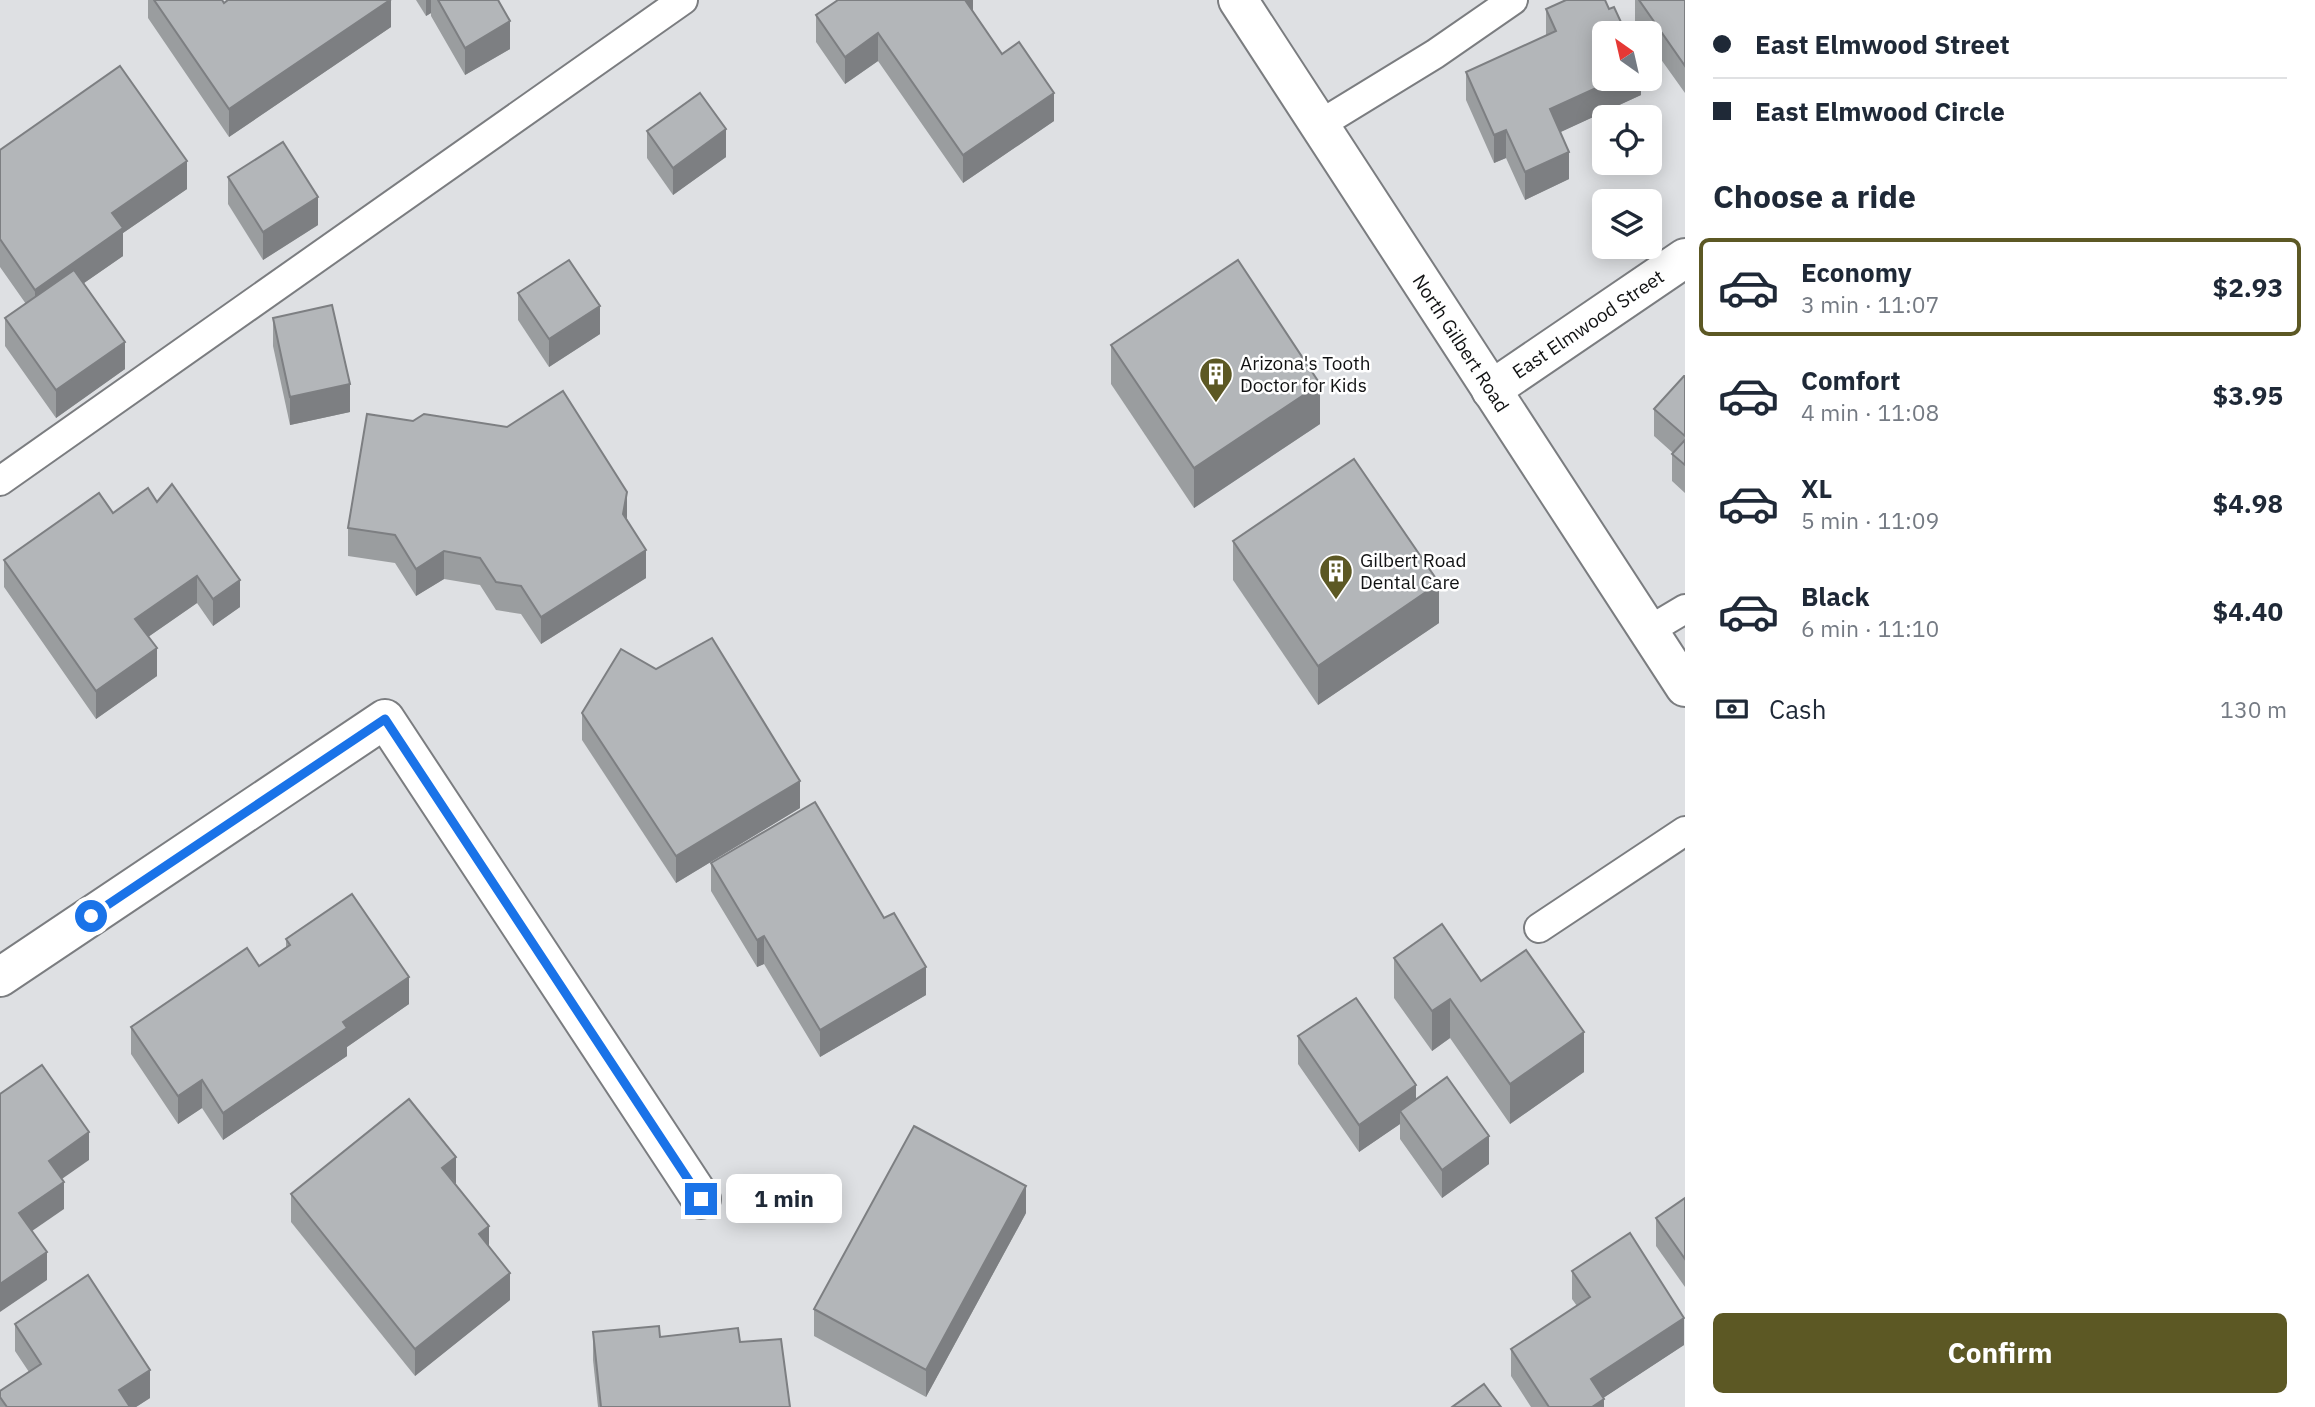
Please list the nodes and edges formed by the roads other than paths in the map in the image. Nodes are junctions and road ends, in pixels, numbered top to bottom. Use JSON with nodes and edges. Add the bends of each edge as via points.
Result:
{"nodes":[{"id":1,"x":683,"y":0,"type":"edge"},
{"id":2,"x":1238,"y":0,"type":"edge"},
{"id":3,"x":1513,"y":0,"type":"edge"},
{"id":4,"x":1319,"y":125,"type":"junction"},
{"id":5,"x":1685,"y":258,"type":"edge"},
{"id":6,"x":1492,"y":390,"type":"junction"},
{"id":7,"x":0,"y":481,"type":"edge"},
{"id":8,"x":1685,"y":609,"type":"edge"},
{"id":9,"x":1648,"y":631,"type":"junction"},
{"id":10,"x":1685,"y":687,"type":"edge"},
{"id":11,"x":1685,"y":831,"type":"edge"},
{"id":12,"x":1539,"y":928,"type":"dead end"},
{"id":13,"x":0,"y":977,"type":"edge"},
{"id":14,"x":701,"y":1199,"type":"dead end"}],
"edges":[{"from":1,"to":7,"type":"lane"},
{"from":2,"to":4,"type":"street","name":"North Gilbert Road"},
{"from":3,"to":4,"type":"lane"},
{"from":4,"to":6,"type":"street","name":"North Gilbert Road"},
{"from":5,"to":6,"type":"street","name":"East Elmwood Street"},
{"from":6,"to":9,"type":"street","name":"North Gilbert Road"},
{"from":8,"to":9,"type":"lane"},
{"from":9,"to":10,"type":"street","name":"North Gilbert Road"},
{"from":11,"to":12,"type":"lane"},
{"from":13,"to":14,"type":"street","via":[[385,719]]}]}
